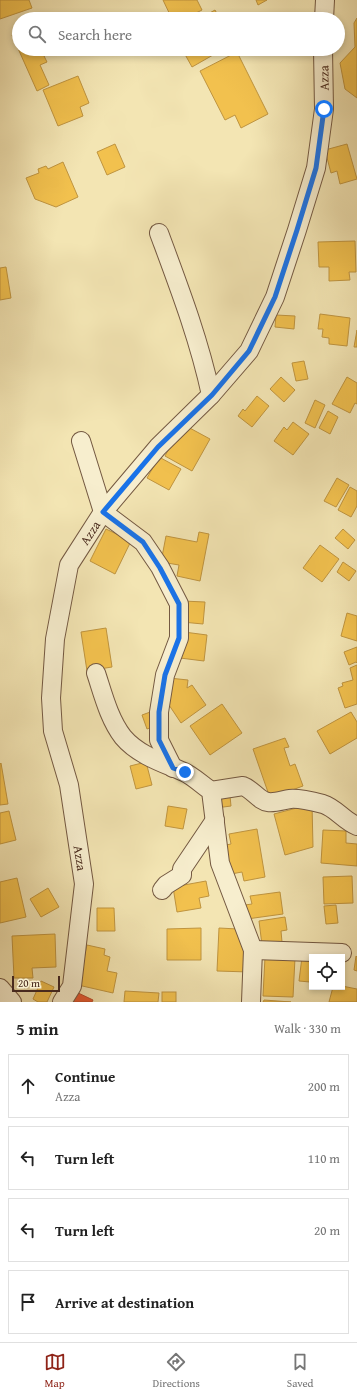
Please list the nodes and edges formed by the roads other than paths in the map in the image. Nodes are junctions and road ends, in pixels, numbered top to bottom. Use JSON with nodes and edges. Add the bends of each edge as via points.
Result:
{"nodes":[{"id":1,"x":325,"y":0,"type":"edge"},
{"id":2,"x":324,"y":12,"type":"edge"},
{"id":3,"x":323,"y":56,"type":"edge"},
{"id":4,"x":159,"y":233,"type":"dead end"},
{"id":5,"x":212,"y":395,"type":"junction"},
{"id":6,"x":81,"y":441,"type":"dead end"},
{"id":7,"x":103,"y":512,"type":"junction"},
{"id":8,"x":96,"y":673,"type":"dead end"},
{"id":9,"x":173,"y":768,"type":"junction"},
{"id":10,"x":211,"y":792,"type":"junction"},
{"id":11,"x":215,"y":820,"type":"junction"},
{"id":12,"x":357,"y":826,"type":"edge"},
{"id":13,"x":162,"y":890,"type":"dead end"},
{"id":14,"x":253,"y":950,"type":"junction"},
{"id":15,"x":342,"y":953,"type":"dead end"},
{"id":16,"x":0,"y":988,"type":"edge"},
{"id":17,"x":12,"y":1002,"type":"edge"},
{"id":18,"x":62,"y":1002,"type":"edge"},
{"id":19,"x":251,"y":1002,"type":"edge"}],
"edges":[{"from":1,"to":2,"type":"street"},
{"from":3,"to":5,"type":"street","name":"Azza","via":[[324,109],[316,168],[297,230],[275,297],[249,351]]},
{"from":4,"to":5,"type":"street","via":[[192,324]]},
{"from":5,"to":7,"type":"street","name":"Azza","via":[[158,447]]},
{"from":6,"to":7,"type":"street"},
{"from":7,"to":9,"type":"street","via":[[143,542],[179,604],[179,638],[165,675],[159,712],[159,740]]},
{"from":7,"to":18,"type":"street","name":"Azza","via":[[69,565],[55,639],[51,698],[53,731],[69,785],[84,884],[72,986]]},
{"from":8,"to":9,"type":"street","via":[[110,715],[124,738],[141,752]]},
{"from":9,"to":10,"type":"street","via":[[185,772]]},
{"from":10,"to":11,"type":"street"},
{"from":10,"to":12,"type":"street","via":[[243,786],[268,802],[292,799],[322,804]]},
{"from":11,"to":13,"type":"street","via":[[182,869],[182,875]]},
{"from":11,"to":14,"type":"street","via":[[220,863]]},
{"from":14,"to":15,"type":"street"},
{"from":14,"to":19,"type":"street"},
{"from":16,"to":17,"type":"street"}]}
